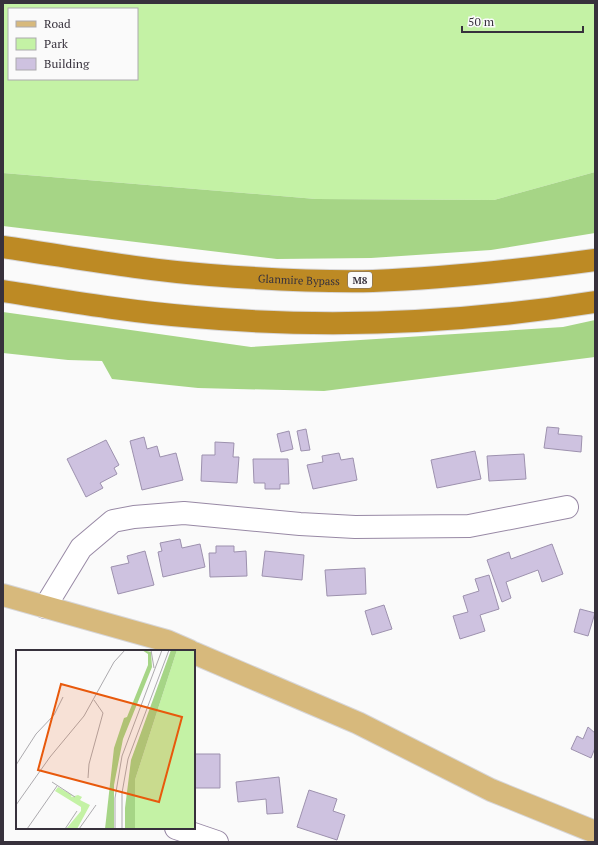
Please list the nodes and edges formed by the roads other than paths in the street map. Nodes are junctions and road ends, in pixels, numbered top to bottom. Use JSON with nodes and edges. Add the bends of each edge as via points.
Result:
{"nodes":[{"id":1,"x":3,"y":247,"type":"edge"},
{"id":2,"x":595,"y":260,"type":"edge"},
{"id":3,"x":3,"y":291,"type":"edge"},
{"id":4,"x":595,"y":302,"type":"edge"},
{"id":5,"x":567,"y":507,"type":"dead end"},
{"id":6,"x":3,"y":595,"type":"edge"},
{"id":7,"x":45,"y":607,"type":"junction"},
{"id":8,"x":188,"y":650,"type":"edge"},
{"id":9,"x":195,"y":653,"type":"edge"},
{"id":10,"x":179,"y":829,"type":"edge"},
{"id":11,"x":595,"y":832,"type":"edge"},
{"id":12,"x":217,"y":842,"type":"edge"}],
"edges":[{"from":1,"to":2,"type":"highway","name":"Glanmire Bypass","number":"M8","via":[[125,266],[209,275],[371,281],[513,271]]},
{"from":3,"to":4,"type":"highway","via":[[194,318],[307,323],[420,322],[475,318]]},
{"from":5,"to":7,"type":"street","via":[[469,526],[339,526],[184,513],[113,521],[81,548]]},
{"from":6,"to":7,"type":"main road"},
{"from":7,"to":8,"type":"main road","via":[[167,641]]},
{"from":9,"to":11,"type":"main road","via":[[358,723],[491,790]]},
{"from":10,"to":12,"type":"street"}]}
